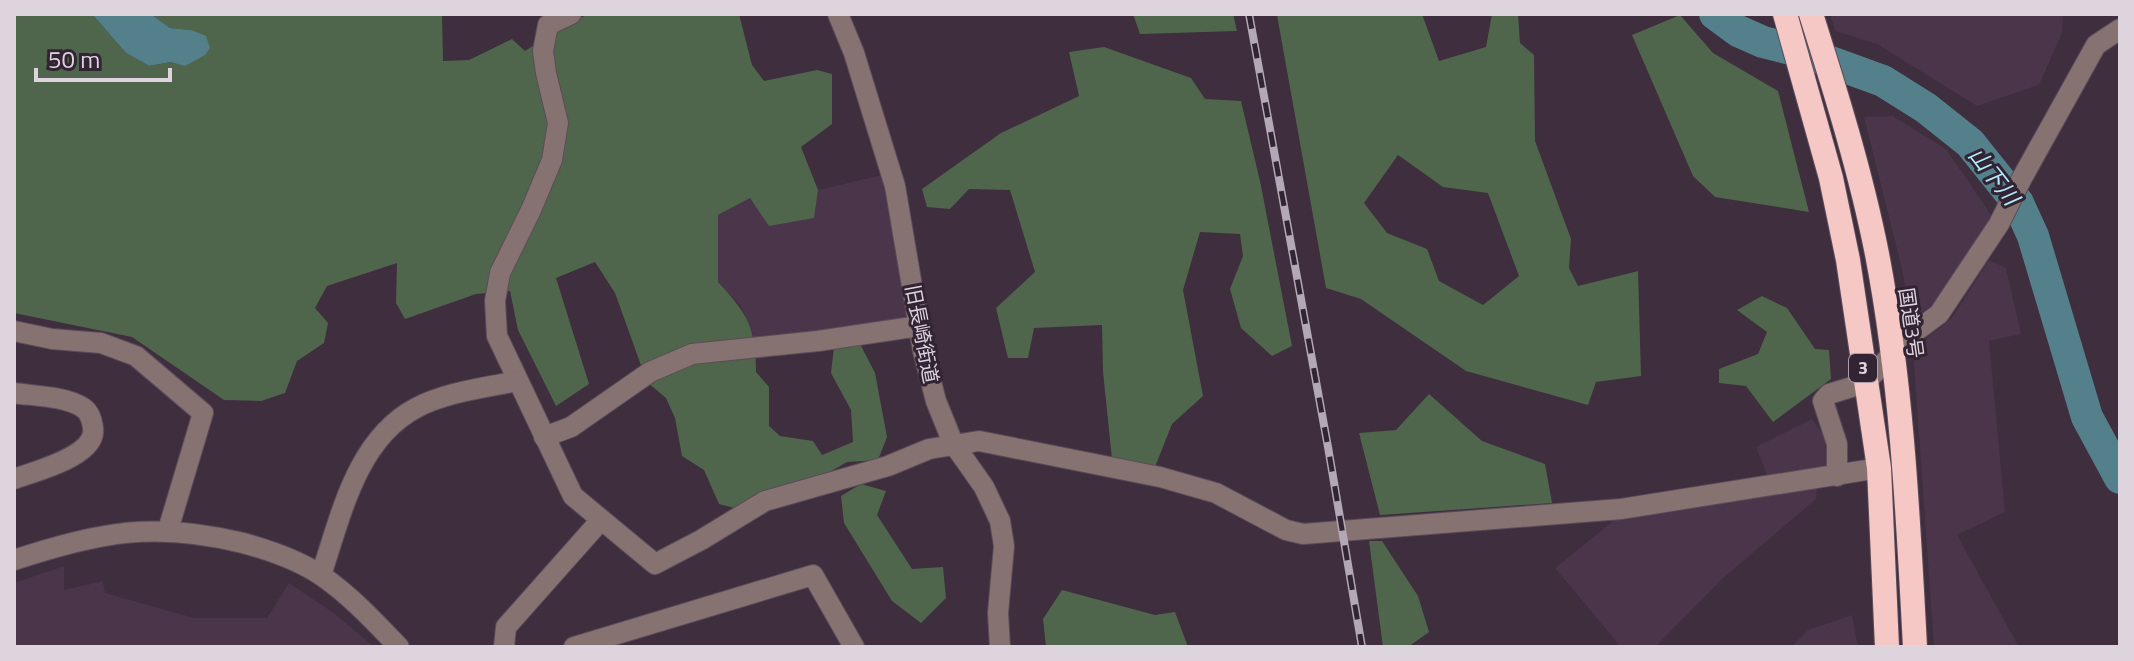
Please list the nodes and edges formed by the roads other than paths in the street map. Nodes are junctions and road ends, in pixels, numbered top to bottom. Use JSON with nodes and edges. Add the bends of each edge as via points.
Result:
{"nodes":[{"id":1,"x":571,"y":14,"type":"edge"},
{"id":2,"x":838,"y":14,"type":"edge"},
{"id":3,"x":1786,"y":16,"type":"edge"},
{"id":4,"x":1813,"y":21,"type":"edge"},
{"id":5,"x":2120,"y":29,"type":"edge"},
{"id":6,"x":919,"y":326,"type":"junction"},
{"id":7,"x":14,"y":331,"type":"edge"},
{"id":8,"x":1892,"y":355,"type":"junction"},
{"id":9,"x":517,"y":381,"type":"junction"},
{"id":10,"x":1865,"y":383,"type":"junction"},
{"id":11,"x":14,"y":393,"type":"edge"},
{"id":12,"x":544,"y":437,"type":"junction"},
{"id":13,"x":953,"y":443,"type":"junction"},
{"id":14,"x":1879,"y":468,"type":"junction"},
{"id":15,"x":1837,"y":476,"type":"junction"},
{"id":16,"x":14,"y":479,"type":"edge"},
{"id":17,"x":601,"y":520,"type":"junction"},
{"id":18,"x":168,"y":530,"type":"junction"},
{"id":19,"x":14,"y":560,"type":"edge"},
{"id":20,"x":321,"y":575,"type":"junction"},
{"id":21,"x":399,"y":647,"type":"edge"},
{"id":22,"x":504,"y":647,"type":"edge"},
{"id":23,"x":574,"y":647,"type":"edge"},
{"id":24,"x":854,"y":647,"type":"edge"},
{"id":25,"x":1000,"y":647,"type":"edge"},
{"id":26,"x":1887,"y":647,"type":"edge"},
{"id":27,"x":1915,"y":647,"type":"edge"}],
"edges":[{"from":1,"to":9,"type":"street","via":[[548,25],[543,51],[558,123],[552,160],[500,273],[495,301],[497,336]]},
{"from":2,"to":6,"type":"street","name":"旧長崎街道","via":[[895,186]]},
{"from":3,"to":10,"type":"highway","number":"3","via":[[1831,178]]},
{"from":4,"to":8,"type":"highway","name":"国道3号","number":"3","via":[[1839,100],[1877,253]]},
{"from":5,"to":8,"type":"street","via":[[2096,45],[2003,216],[1939,314]]},
{"from":6,"to":12,"type":"street","via":[[692,354],[650,372],[571,427]]},
{"from":6,"to":13,"type":"street","name":"旧長崎街道","via":[[936,401]]},
{"from":7,"to":18,"type":"street","via":[[101,343],[136,356],[203,413]]},
{"from":8,"to":10,"type":"street"},
{"from":8,"to":27,"type":"highway","name":"国道3号","number":"3","via":[[1906,467]]},
{"from":9,"to":12,"type":"street"},
{"from":9,"to":20,"type":"street","via":[[415,409],[377,439],[356,476]]},
{"from":10,"to":14,"type":"highway","number":"3"},
{"from":10,"to":15,"type":"street","via":[[1829,394],[1823,401],[1837,444]]},
{"from":11,"to":16,"type":"street","via":[[84,407],[94,434],[88,447],[74,456]]},
{"from":12,"to":17,"type":"street","via":[[573,496]]},
{"from":13,"to":15,"type":"street","via":[[979,441],[1160,477],[1216,493],[1303,534],[1621,509]]},
{"from":13,"to":17,"type":"street","via":[[765,501],[655,564]]},
{"from":13,"to":25,"type":"street","name":"旧長崎街道","via":[[1000,521]]},
{"from":14,"to":15,"type":"street"},
{"from":14,"to":26,"type":"highway","number":"3"},
{"from":17,"to":22,"type":"street","via":[[506,627]]},
{"from":18,"to":19,"type":"street","via":[[88,537]]},
{"from":18,"to":20,"type":"street","via":[[263,548]]},
{"from":20,"to":21,"type":"street"},
{"from":23,"to":24,"type":"street","via":[[813,575]]}]}
